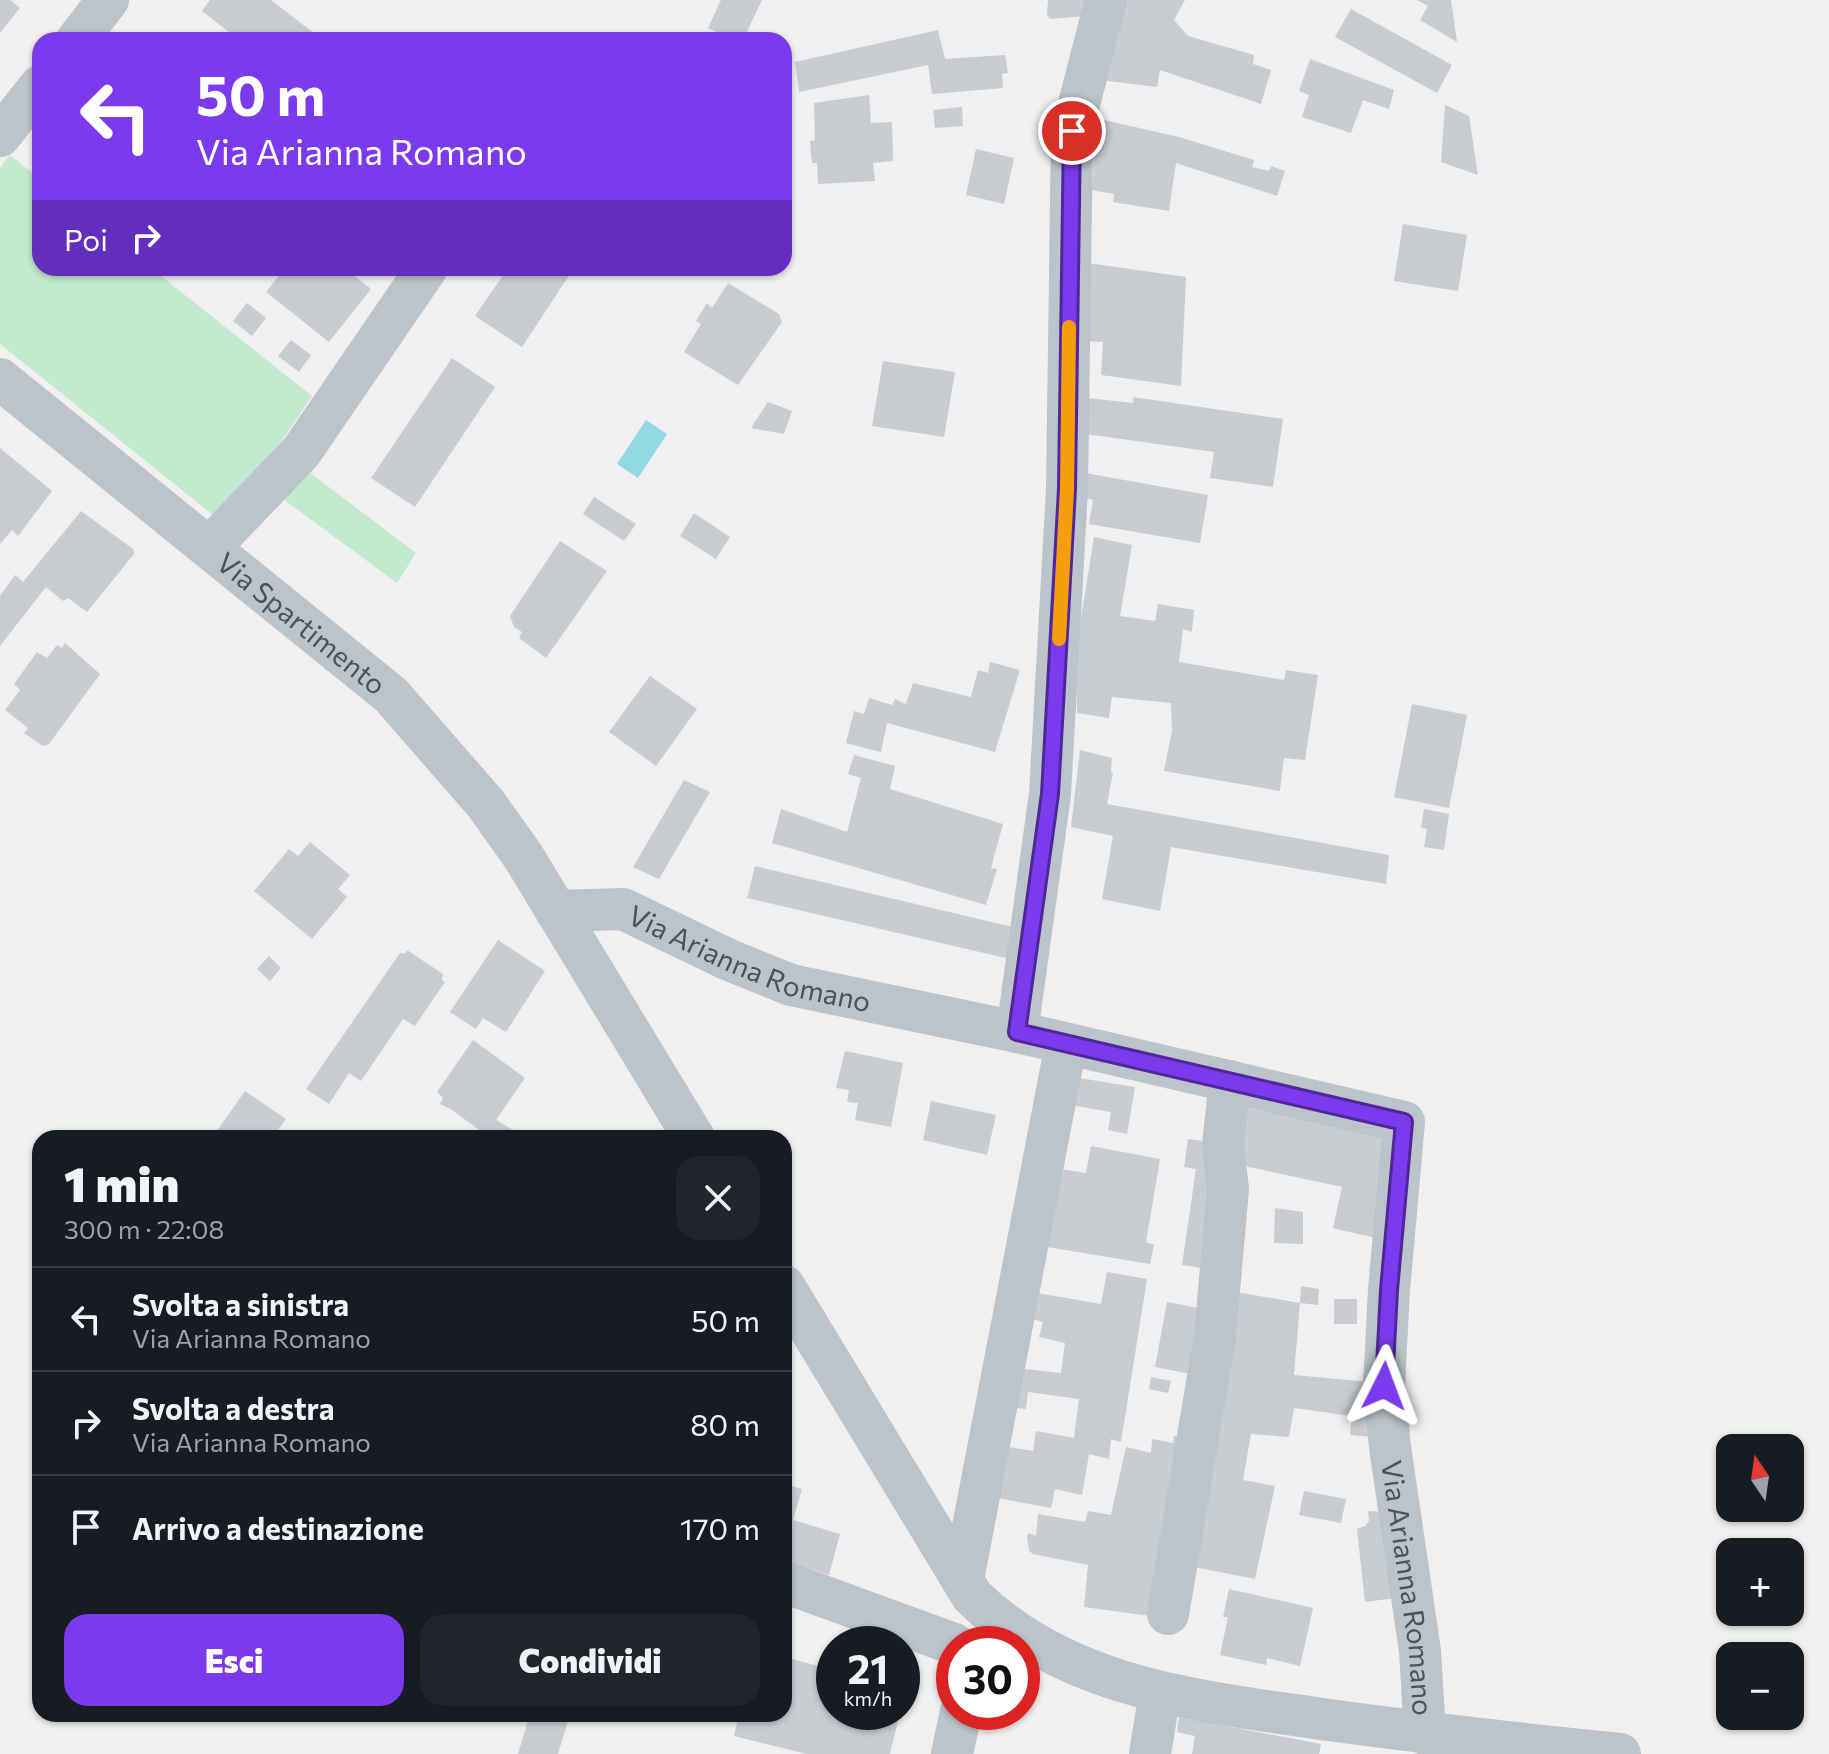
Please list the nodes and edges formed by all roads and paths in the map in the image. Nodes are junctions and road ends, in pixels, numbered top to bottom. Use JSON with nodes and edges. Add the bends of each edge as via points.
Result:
{"nodes":[{"id":1,"x":1106,"y":0,"type":"edge"},
{"id":2,"x":32,"y":96,"type":"edge"},
{"id":3,"x":0,"y":136,"type":"edge"},
{"id":4,"x":415,"y":276,"type":"edge"},
{"id":5,"x":0,"y":379,"type":"edge"},
{"id":6,"x":210,"y":547,"type":"junction"},
{"id":7,"x":556,"y":911,"type":"junction"},
{"id":8,"x":1017,"y":1032,"type":"junction"},
{"id":9,"x":1066,"y":1044,"type":"junction"},
{"id":10,"x":1230,"y":1081,"type":"junction"},
{"id":11,"x":689,"y":1130,"type":"edge"},
{"id":12,"x":792,"y":1299,"type":"edge"},
{"id":13,"x":963,"y":1579,"type":"junction"},
{"id":14,"x":792,"y":1585,"type":"edge"},
{"id":15,"x":1168,"y":1614,"type":"dead end"},
{"id":16,"x":1005,"y":1626,"type":"edge"},
{"id":17,"x":936,"y":1637,"type":"edge"},
{"id":18,"x":1040,"y":1650,"type":"edge"},
{"id":19,"x":1160,"y":1692,"type":"junction"},
{"id":20,"x":957,"y":1730,"type":"edge"},
{"id":21,"x":1425,"y":1734,"type":"junction"},
{"id":22,"x":1337,"y":1738,"type":"edge"},
{"id":23,"x":952,"y":1754,"type":"edge"},
{"id":24,"x":1150,"y":1754,"type":"edge"},
{"id":25,"x":1620,"y":1754,"type":"edge"}],
"edges":[{"from":1,"to":8,"type":"street","via":[[1072,131],[1067,489],[1051,779]]},
{"from":2,"to":3,"type":"street"},
{"from":4,"to":6,"type":"street","via":[[301,452]]},
{"from":5,"to":6,"type":"street","name":"Via Spartimento"},
{"from":6,"to":7,"type":"street","name":"Via Spartimento","via":[[391,695],[486,804]]},
{"from":7,"to":8,"type":"street","name":"Via Arianna Romano","via":[[623,909],[791,985]]},
{"from":7,"to":11,"type":"street"},
{"from":8,"to":9,"type":"street","name":"Via Arianna Romano"},
{"from":9,"to":10,"type":"street","name":"Via Arianna Romano"},
{"from":9,"to":13,"type":"street"},
{"from":10,"to":15,"type":"street","via":[[1223,1145],[1228,1189],[1215,1336]]},
{"from":10,"to":21,"type":"street","name":"Via Arianna Romano","via":[[1404,1122],[1384,1386],[1420,1651]]},
{"from":12,"to":13,"type":"street","name":"Via Arianna Romano"},
{"from":13,"to":16,"type":"street","name":"Via Arianna Romano","via":[[972,1596]]},
{"from":14,"to":17,"type":"street"},
{"from":18,"to":19,"type":"street","name":"Via Arianna Romano"},
{"from":19,"to":22,"type":"street","name":"Via Arianna Romano","via":[[1230,1705]]},
{"from":19,"to":24,"type":"street"},
{"from":20,"to":23,"type":"street"},
{"from":21,"to":22,"type":"street","name":"Via Arianna Romano"},
{"from":21,"to":25,"type":"street","name":"Via Arianna Romano"}]}
